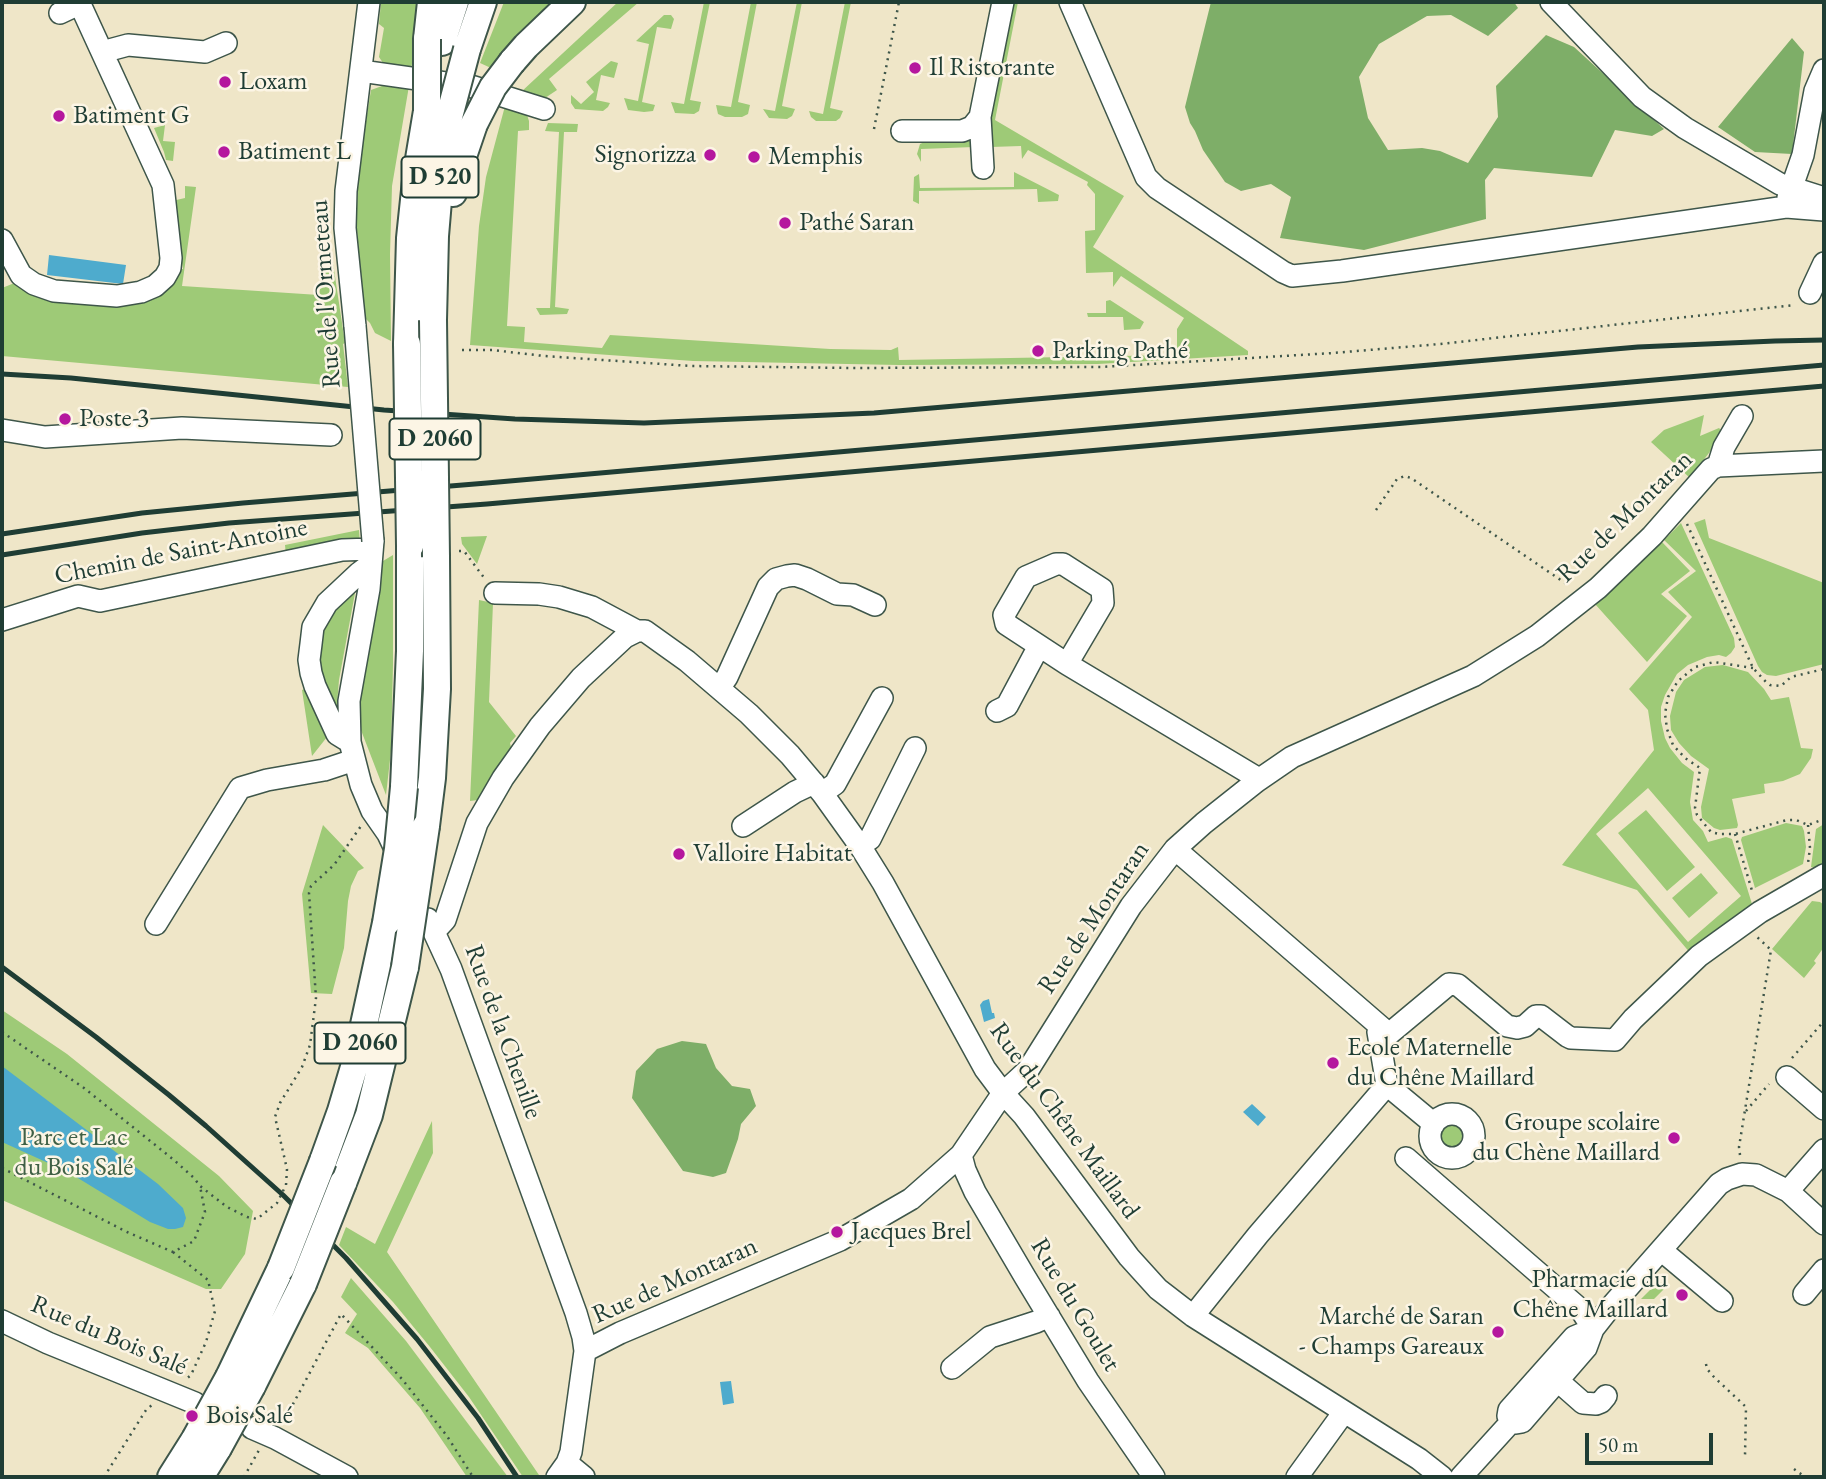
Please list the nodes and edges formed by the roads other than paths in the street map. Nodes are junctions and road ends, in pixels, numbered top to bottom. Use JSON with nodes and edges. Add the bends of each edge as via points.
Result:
{"nodes":[{"id":1,"x":369,"y":2,"type":"edge"},
{"id":2,"x":431,"y":2,"type":"edge"},
{"id":3,"x":455,"y":2,"type":"edge"},
{"id":4,"x":483,"y":2,"type":"edge"},
{"id":5,"x":572,"y":2,"type":"edge"},
{"id":6,"x":1003,"y":2,"type":"edge"},
{"id":7,"x":1070,"y":2,"type":"edge"},
{"id":8,"x":1551,"y":2,"type":"edge"},
{"id":9,"x":73,"y":6,"type":"edge"},
{"id":10,"x":226,"y":43,"type":"dead end"},
{"id":11,"x":446,"y":43,"type":"junction"},
{"id":12,"x":102,"y":52,"type":"junction"},
{"id":13,"x":1824,"y":70,"type":"edge"},
{"id":14,"x":361,"y":71,"type":"junction"},
{"id":15,"x":544,"y":109,"type":"dead end"},
{"id":16,"x":450,"y":117,"type":"junction"},
{"id":17,"x":980,"y":117,"type":"junction"},
{"id":18,"x":902,"y":131,"type":"dead end"},
{"id":19,"x":983,"y":168,"type":"dead end"},
{"id":20,"x":1788,"y":197,"type":"junction"},
{"id":21,"x":1824,"y":198,"type":"edge"},
{"id":22,"x":1824,"y":210,"type":"edge"},
{"id":23,"x":2,"y":240,"type":"edge"},
{"id":24,"x":1824,"y":263,"type":"edge"},
{"id":25,"x":1805,"y":299,"type":"road end"},
{"id":26,"x":1742,"y":416,"type":"dead end"},
{"id":27,"x":2,"y":430,"type":"edge"},
{"id":28,"x":331,"y":435,"type":"dead end"},
{"id":29,"x":1824,"y":461,"type":"edge"},
{"id":30,"x":1718,"y":466,"type":"junction"},
{"id":31,"x":372,"y":552,"type":"junction"},
{"id":32,"x":495,"y":593,"type":"road end"},
{"id":33,"x":875,"y":605,"type":"dead end"},
{"id":34,"x":2,"y":620,"type":"edge"},
{"id":35,"x":637,"y":631,"type":"junction"},
{"id":36,"x":1039,"y":646,"type":"junction"},
{"id":37,"x":1067,"y":664,"type":"junction"},
{"id":38,"x":720,"y":687,"type":"junction"},
{"id":39,"x":882,"y":698,"type":"dead end"},
{"id":40,"x":997,"y":711,"type":"dead end"},
{"id":41,"x":915,"y":748,"type":"dead end"},
{"id":42,"x":352,"y":751,"type":"junction"},
{"id":43,"x":1257,"y":781,"type":"junction"},
{"id":44,"x":818,"y":788,"type":"junction"},
{"id":45,"x":743,"y":826,"type":"dead end"},
{"id":46,"x":860,"y":846,"type":"junction"},
{"id":47,"x":1175,"y":849,"type":"junction"},
{"id":48,"x":1819,"y":878,"type":"edge"},
{"id":49,"x":156,"y":924,"type":"dead end"},
{"id":50,"x":434,"y":932,"type":"junction"},
{"id":51,"x":1382,"y":1028,"type":"junction"},
{"id":52,"x":1787,"y":1077,"type":"dead end"},
{"id":53,"x":1387,"y":1085,"type":"junction"},
{"id":54,"x":1003,"y":1093,"type":"junction"},
{"id":55,"x":1824,"y":1109,"type":"edge"},
{"id":56,"x":1434,"y":1124,"type":"dead end"},
{"id":57,"x":1824,"y":1150,"type":"edge"},
{"id":58,"x":961,"y":1155,"type":"junction"},
{"id":59,"x":1406,"y":1158,"type":"dead end"},
{"id":60,"x":1787,"y":1191,"type":"junction"},
{"id":61,"x":1824,"y":1224,"type":"edge"},
{"id":62,"x":1661,"y":1250,"type":"junction"},
{"id":63,"x":1824,"y":1270,"type":"edge"},
{"id":64,"x":1804,"y":1294,"type":"dead end"},
{"id":65,"x":1722,"y":1301,"type":"dead end"},
{"id":66,"x":1049,"y":1316,"type":"junction"},
{"id":67,"x":1193,"y":1316,"type":"junction"},
{"id":68,"x":4,"y":1326,"type":"edge"},
{"id":69,"x":1593,"y":1329,"type":"junction"},
{"id":70,"x":585,"y":1351,"type":"junction"},
{"id":71,"x":952,"y":1368,"type":"dead end"},
{"id":72,"x":240,"y":1381,"type":"junction"},
{"id":73,"x":1558,"y":1381,"type":"junction"},
{"id":74,"x":1606,"y":1396,"type":"dead end"},
{"id":75,"x":195,"y":1403,"type":"dead end"},
{"id":76,"x":1344,"y":1412,"type":"junction"},
{"id":77,"x":1511,"y":1422,"type":"junction"},
{"id":78,"x":264,"y":1434,"type":"road end"},
{"id":79,"x":207,"y":1444,"type":"junction"},
{"id":80,"x":569,"y":1473,"type":"edge"},
{"id":81,"x":171,"y":1477,"type":"edge"},
{"id":82,"x":200,"y":1477,"type":"edge"},
{"id":83,"x":347,"y":1477,"type":"edge"},
{"id":84,"x":1154,"y":1477,"type":"edge"},
{"id":85,"x":1297,"y":1477,"type":"edge"},
{"id":86,"x":1442,"y":1477,"type":"edge"},
{"id":87,"x":1461,"y":1477,"type":"edge"}],
"edges":[{"from":1,"to":14,"type":"street","name":"Rue de l'Ormeteau"},
{"from":2,"to":11,"type":"main road"},
{"from":3,"to":11,"type":"main road","number":"D 520"},
{"from":4,"to":11,"type":"main road","number":"D 520"},
{"from":5,"to":16,"type":"main road","bridge":true,"via":[[526,46],[493,88]]},
{"from":6,"to":17,"type":"street"},
{"from":7,"to":20,"type":"street","via":[[1146,177],[1287,274],[1342,271]]},
{"from":8,"to":20,"type":"street","via":[[1642,97],[1780,184]]},
{"from":9,"to":12,"type":"street"},
{"from":10,"to":12,"type":"street","via":[[205,52],[128,45]]},
{"from":11,"to":16,"type":"main road","number":"D 520","bridge":true},
{"from":11,"to":16,"type":"main road","bridge":true},
{"from":12,"to":23,"type":"street","via":[[163,185],[170,268],[155,286],[141,292],[117,296],[54,291],[21,275]]},
{"from":13,"to":20,"type":"street"},
{"from":14,"to":15,"type":"street","via":[[474,87]]},
{"from":14,"to":31,"type":"street","name":"Rue de l'Ormeteau","bridge":true,"via":[[345,228]]},
{"from":16,"to":72,"type":"main road","number":"D 2060","bridge":true,"via":[[417,171],[410,238],[410,651],[404,787],[386,923],[341,1111]]},
{"from":16,"to":72,"type":"main road","number":"D 2060","bridge":true,"via":[[456,177],[452,206],[435,236],[433,320],[448,554],[432,778],[405,967],[369,1115],[303,1284]]},
{"from":17,"to":18,"type":"street","via":[[962,131]]},
{"from":17,"to":19,"type":"street"},
{"from":20,"to":21,"type":"street"},
{"from":20,"to":22,"type":"street"},
{"from":24,"to":25,"type":"street"},
{"from":26,"to":30,"type":"street","name":"Rue de Montaran"},
{"from":27,"to":28,"type":"street","via":[[45,437],[182,428]]},
{"from":29,"to":30,"type":"street"},
{"from":30,"to":43,"type":"street","name":"Rue de Montaran","via":[[1652,536],[1537,636],[1473,676],[1292,757]]},
{"from":31,"to":34,"type":"street","name":"Chemin de Saint-Antoine","via":[[342,550],[100,601],[78,596]]},
{"from":31,"to":42,"type":"street","name":"Rue de la Chenille","via":[[349,701]]},
{"from":31,"to":42,"type":"street","name":"Rue de la Chenille","via":[[327,603],[313,627],[310,644],[315,687],[337,734]]},
{"from":32,"to":35,"type":"street","name":"Rue du Chêne Maillard","via":[[559,597],[592,607]]},
{"from":33,"to":38,"type":"street","via":[[795,575],[776,579]]},
{"from":35,"to":38,"type":"street","name":"Rue du Chêne Maillard","via":[[660,641]]},
{"from":35,"to":50,"type":"street","via":[[581,678],[503,778],[477,823],[444,920]]},
{"from":36,"to":37,"type":"street"},
{"from":36,"to":37,"type":"street","via":[[1006,624],[1004,615],[1026,577],[1063,564],[1102,589],[1103,603]]},
{"from":36,"to":40,"type":"street","via":[[1007,706]]},
{"from":37,"to":43,"type":"street"},
{"from":38,"to":44,"type":"street","name":"Rue du Chêne Maillard"},
{"from":39,"to":44,"type":"street","via":[[835,784]]},
{"from":41,"to":46,"type":"street","via":[[870,839]]},
{"from":42,"to":49,"type":"street","via":[[324,770],[240,788]]},
{"from":42,"to":50,"type":"street","name":"Rue de la Chenille","via":[[372,811],[388,834]]},
{"from":43,"to":47,"type":"street","name":"Rue de Montaran"},
{"from":44,"to":45,"type":"street","via":[[795,792]]},
{"from":44,"to":46,"type":"street","name":"Rue du Chêne Maillard"},
{"from":46,"to":54,"type":"street","name":"Rue du Chêne Maillard","via":[[985,1069]]},
{"from":47,"to":51,"type":"street"},
{"from":47,"to":54,"type":"street","name":"Rue de Montaran","via":[[1130,906],[1028,1070]]},
{"from":48,"to":51,"type":"street","via":[[1699,956],[1615,1040],[1567,1037],[1536,1016],[1525,1026],[1507,1026],[1458,985],[1448,984],[1389,1034]]},
{"from":50,"to":70,"type":"street","name":"Rue de la Chenille","via":[[576,1313]]},
{"from":51,"to":53,"type":"street","via":[[1378,1032]]},
{"from":52,"to":55,"type":"street"},
{"from":53,"to":56,"type":"street"},
{"from":53,"to":67,"type":"street"},
{"from":54,"to":58,"type":"street","name":"Rue de Montaran"},
{"from":54,"to":67,"type":"street","name":"Rue du Chêne Maillard","via":[[1129,1257],[1158,1289]]},
{"from":57,"to":60,"type":"street"},
{"from":58,"to":66,"type":"street","name":"Rue du Goulet","via":[[975,1192]]},
{"from":58,"to":70,"type":"street","name":"Rue de Montaran","via":[[911,1199],[840,1240]]},
{"from":59,"to":69,"type":"street","via":[[1581,1310]]},
{"from":60,"to":61,"type":"street"},
{"from":60,"to":62,"type":"street","via":[[1756,1175],[1727,1179]]},
{"from":62,"to":65,"type":"street"},
{"from":62,"to":69,"type":"street"},
{"from":63,"to":64,"type":"street"},
{"from":66,"to":71,"type":"street","via":[[990,1337]]},
{"from":66,"to":84,"type":"street","name":"Rue du Goulet"},
{"from":67,"to":76,"type":"street","name":"Rue du Chêne Maillard"},
{"from":68,"to":75,"type":"street","name":"Rue du Bois Salé"},
{"from":69,"to":73,"type":"street","via":[[1586,1348]]},
{"from":69,"to":77,"type":"street","via":[[1564,1347],[1509,1410]]},
{"from":70,"to":80,"type":"street","name":"Rue de Montaran"},
{"from":72,"to":79,"type":"main road","number":"D 2060","bridge":true},
{"from":73,"to":74,"type":"street","via":[[1583,1403],[1596,1405]]},
{"from":73,"to":77,"type":"street","via":[[1521,1422]]},
{"from":76,"to":85,"type":"street"},
{"from":76,"to":86,"type":"street","name":"Rue du Chêne Maillard"},
{"from":77,"to":87,"type":"street"},
{"from":78,"to":83,"type":"street"},
{"from":79,"to":81,"type":"main road","number":"D 2060"},
{"from":79,"to":82,"type":"main road","number":"D 2060"}]}
